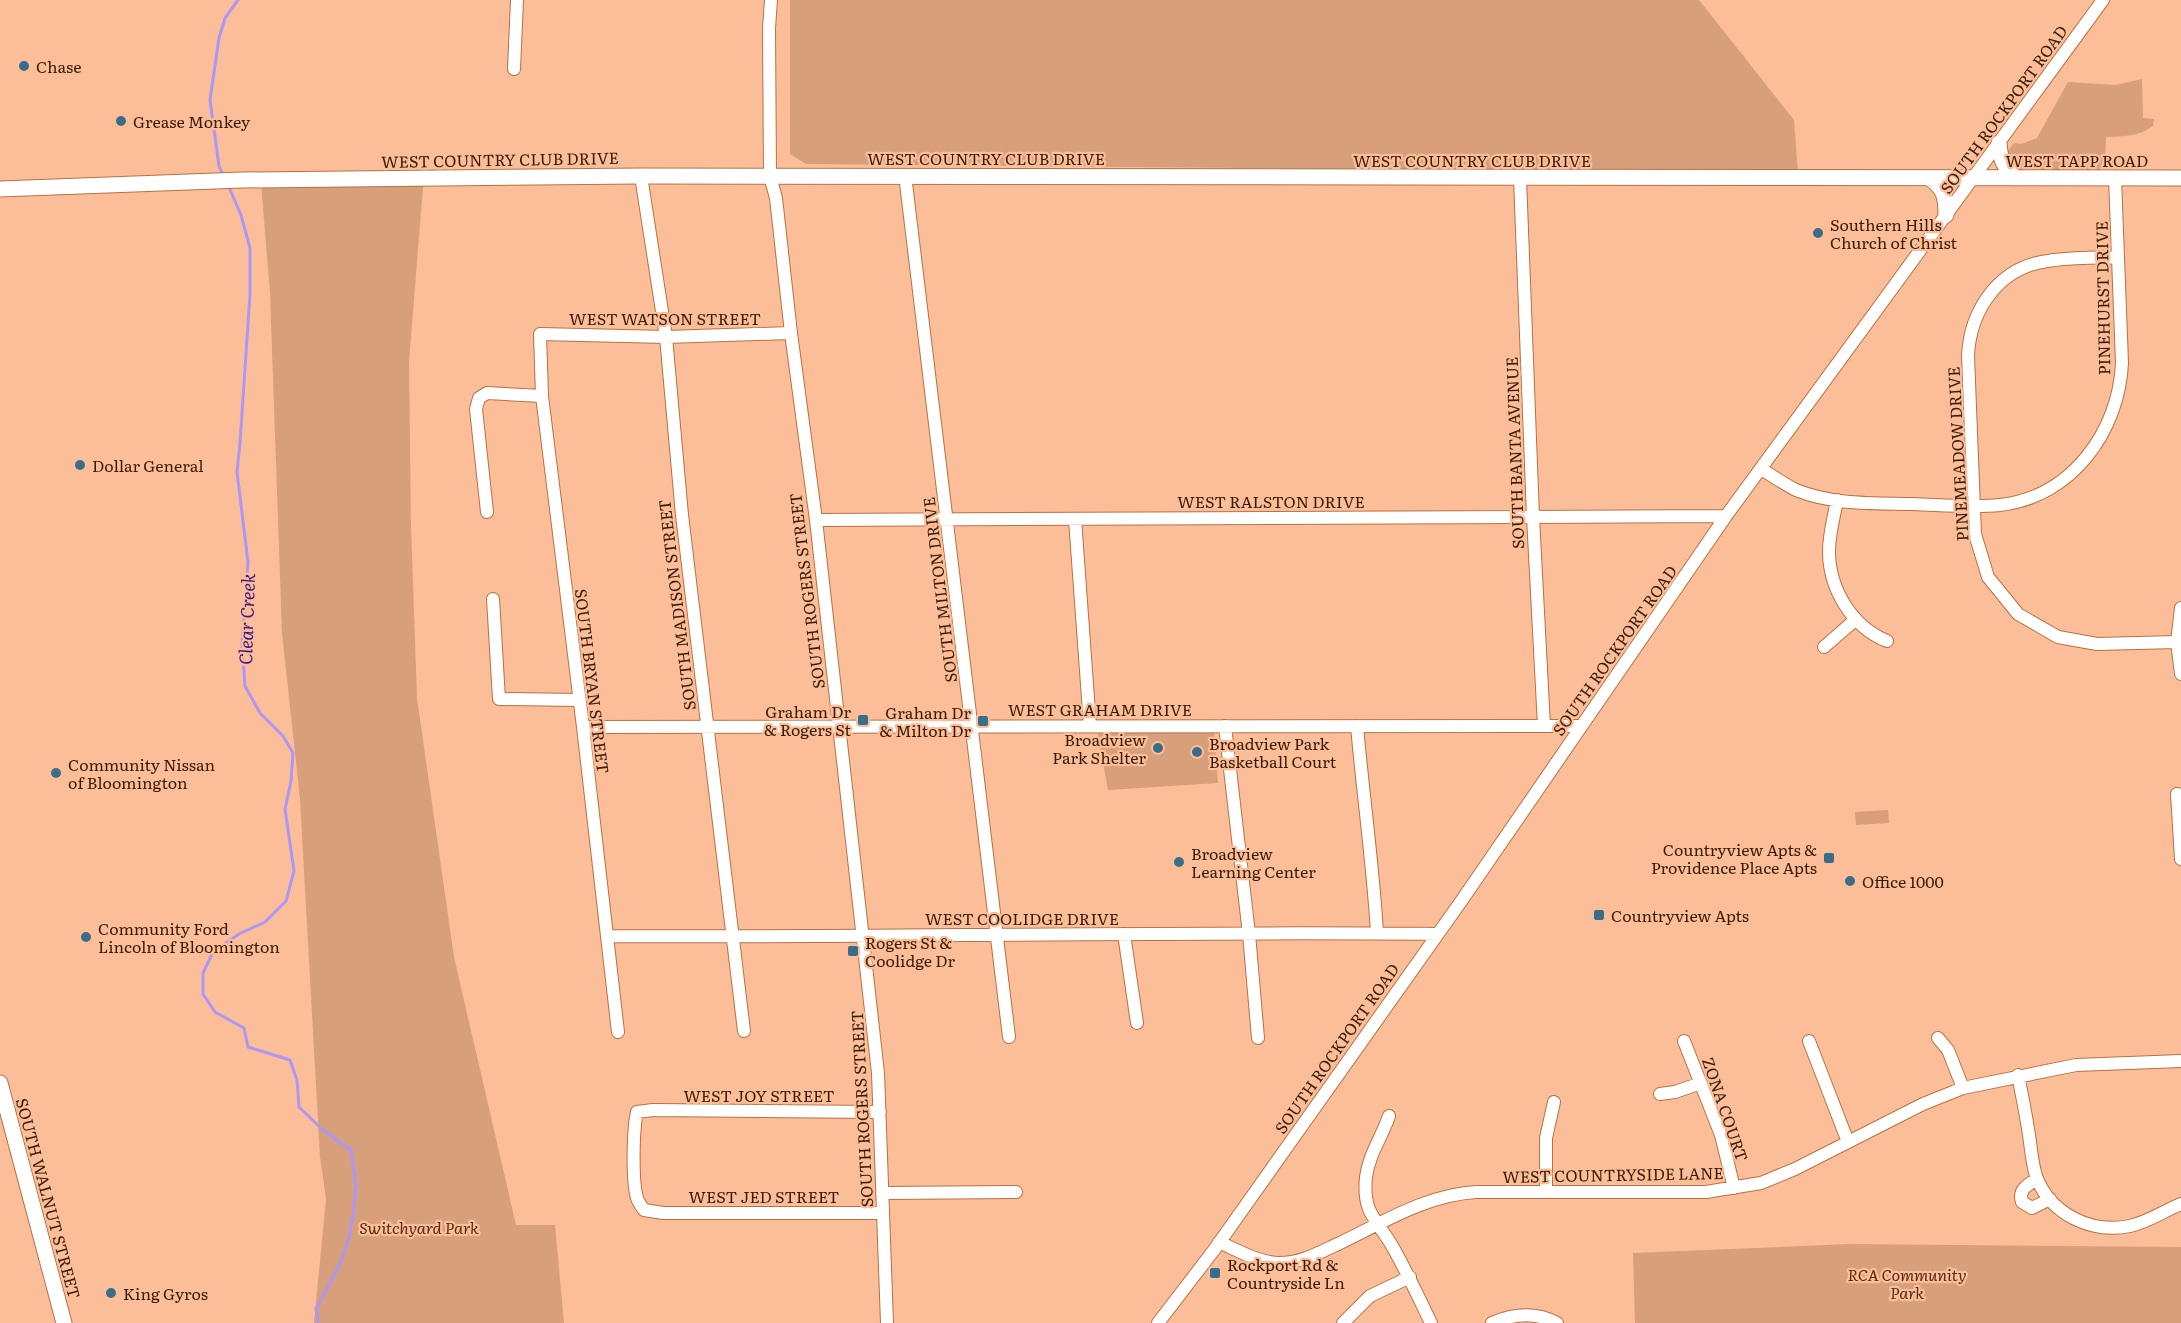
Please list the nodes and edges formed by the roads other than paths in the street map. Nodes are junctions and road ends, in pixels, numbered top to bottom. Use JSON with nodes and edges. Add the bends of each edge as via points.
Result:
{"nodes":[{"id":1,"x":517,"y":0,"type":"edge"},
{"id":2,"x":771,"y":0,"type":"edge"},
{"id":3,"x":2103,"y":0,"type":"edge"},
{"id":4,"x":514,"y":69,"type":"dead end"},
{"id":5,"x":1999,"y":143,"type":"junction"},
{"id":6,"x":905,"y":175,"type":"junction"},
{"id":7,"x":641,"y":176,"type":"junction"},
{"id":8,"x":770,"y":176,"type":"junction"},
{"id":9,"x":1520,"y":178,"type":"junction"},
{"id":10,"x":1929,"y":178,"type":"junction"},
{"id":11,"x":1972,"y":178,"type":"junction"},
{"id":12,"x":2016,"y":178,"type":"junction"},
{"id":13,"x":2115,"y":178,"type":"junction"},
{"id":14,"x":2181,"y":178,"type":"edge"},
{"id":15,"x":0,"y":189,"type":"edge"},
{"id":16,"x":1946,"y":215,"type":"junction"},
{"id":17,"x":2118,"y":257,"type":"junction"},
{"id":18,"x":791,"y":333,"type":"junction"},
{"id":19,"x":540,"y":334,"type":"joint"},
{"id":20,"x":666,"y":337,"type":"junction"},
{"id":21,"x":542,"y":396,"type":"junction"},
{"id":22,"x":1761,"y":469,"type":"junction"},
{"id":23,"x":1837,"y":500,"type":"junction"},
{"id":24,"x":1973,"y":506,"type":"junction"},
{"id":25,"x":487,"y":512,"type":"dead end"},
{"id":26,"x":1726,"y":516,"type":"junction"},
{"id":27,"x":1533,"y":517,"type":"junction"},
{"id":28,"x":946,"y":519,"type":"junction"},
{"id":29,"x":1075,"y":519,"type":"junction"},
{"id":30,"x":816,"y":520,"type":"junction"},
{"id":31,"x":493,"y":599,"type":"dead end"},
{"id":32,"x":2181,"y":608,"type":"edge"},
{"id":33,"x":1855,"y":620,"type":"junction"},
{"id":34,"x":1887,"y":641,"type":"dead end"},
{"id":35,"x":2177,"y":642,"type":"junction"},
{"id":36,"x":1824,"y":647,"type":"dead end"},
{"id":37,"x":2181,"y":674,"type":"edge"},
{"id":38,"x":580,"y":700,"type":"junction"},
{"id":39,"x":707,"y":726,"type":"junction"},
{"id":40,"x":839,"y":726,"type":"junction"},
{"id":41,"x":972,"y":726,"type":"junction"},
{"id":42,"x":1090,"y":726,"type":"junction"},
{"id":43,"x":1225,"y":726,"type":"junction"},
{"id":44,"x":1357,"y":726,"type":"junction"},
{"id":45,"x":1544,"y":726,"type":"junction"},
{"id":46,"x":1581,"y":726,"type":"junction"},
{"id":47,"x":583,"y":727,"type":"junction"},
{"id":48,"x":2181,"y":795,"type":"edge"},
{"id":49,"x":2181,"y":859,"type":"edge"},
{"id":50,"x":997,"y":933,"type":"junction"},
{"id":51,"x":1377,"y":933,"type":"junction"},
{"id":52,"x":1124,"y":934,"type":"junction"},
{"id":53,"x":1250,"y":934,"type":"junction"},
{"id":54,"x":1437,"y":934,"type":"junction"},
{"id":55,"x":864,"y":935,"type":"junction"},
{"id":56,"x":607,"y":936,"type":"junction"},
{"id":57,"x":732,"y":937,"type":"junction"},
{"id":58,"x":1137,"y":1023,"type":"dead end"},
{"id":59,"x":744,"y":1031,"type":"dead end"},
{"id":60,"x":618,"y":1032,"type":"dead end"},
{"id":61,"x":1009,"y":1036,"type":"dead end"},
{"id":62,"x":1258,"y":1038,"type":"dead end"},
{"id":63,"x":1938,"y":1038,"type":"dead end"},
{"id":64,"x":1684,"y":1041,"type":"dead end"},
{"id":65,"x":1809,"y":1041,"type":"dead end"},
{"id":66,"x":2181,"y":1061,"type":"edge"},
{"id":67,"x":2018,"y":1075,"type":"junction"},
{"id":68,"x":0,"y":1083,"type":"edge"},
{"id":69,"x":1701,"y":1083,"type":"junction"},
{"id":70,"x":1964,"y":1088,"type":"junction"},
{"id":71,"x":1660,"y":1094,"type":"dead end"},
{"id":72,"x":1554,"y":1102,"type":"dead end"},
{"id":73,"x":880,"y":1112,"type":"junction"},
{"id":74,"x":1389,"y":1116,"type":"dead end"},
{"id":75,"x":1848,"y":1142,"type":"junction"},
{"id":76,"x":2037,"y":1179,"type":"junction"},
{"id":77,"x":1734,"y":1188,"type":"junction"},
{"id":78,"x":1016,"y":1192,"type":"dead end"},
{"id":79,"x":1546,"y":1192,"type":"junction"},
{"id":80,"x":882,"y":1193,"type":"junction"},
{"id":81,"x":2049,"y":1199,"type":"junction"},
{"id":82,"x":2181,"y":1204,"type":"edge"},
{"id":83,"x":644,"y":1210,"type":"joint"},
{"id":84,"x":884,"y":1213,"type":"junction"},
{"id":85,"x":1379,"y":1224,"type":"junction"},
{"id":86,"x":1219,"y":1242,"type":"junction"},
{"id":87,"x":1410,"y":1277,"type":"junction"},
{"id":88,"x":64,"y":1323,"type":"edge"},
{"id":89,"x":887,"y":1323,"type":"edge"},
{"id":90,"x":1158,"y":1323,"type":"edge"},
{"id":91,"x":1343,"y":1323,"type":"edge"},
{"id":92,"x":1431,"y":1323,"type":"edge"},
{"id":93,"x":1492,"y":1323,"type":"edge"},
{"id":94,"x":1557,"y":1323,"type":"edge"}],
"edges":[{"from":1,"to":4,"type":"street"},
{"from":2,"to":8,"type":"street","name":"SOUTH ROGERS STREET"},
{"from":3,"to":5,"type":"street","name":"SOUTH ROCKPORT ROAD"},
{"from":5,"to":11,"type":"street","name":"SOUTH ROCKPORT ROAD"},
{"from":5,"to":12,"type":"main road","via":[[2003,165]]},
{"from":6,"to":8,"type":"main road","name":"WEST COUNTRY CLUB DRIVE"},
{"from":6,"to":9,"type":"main road","name":"WEST COUNTRY CLUB DRIVE"},
{"from":6,"to":28,"type":"street","name":"SOUTH MILTON DRIVE"},
{"from":7,"to":8,"type":"main road","name":"WEST COUNTRY CLUB DRIVE"},
{"from":7,"to":15,"type":"main road","name":"WEST COUNTRY CLUB DRIVE","via":[[242,180]]},
{"from":7,"to":20,"type":"street","name":"SOUTH MADISON STREET"},
{"from":8,"to":18,"type":"street","name":"SOUTH ROGERS STREET","via":[[776,198]]},
{"from":9,"to":10,"type":"main road","name":"WEST COUNTRY CLUB DRIVE"},
{"from":9,"to":27,"type":"street","name":"SOUTH BANTA AVENUE"},
{"from":10,"to":11,"type":"main road","name":"WEST COUNTRY CLUB DRIVE"},
{"from":10,"to":16,"type":"main road","via":[[1944,194]]},
{"from":11,"to":12,"type":"main road","name":"WEST TAPP ROAD"},
{"from":11,"to":16,"type":"street","name":"SOUTH ROCKPORT ROAD"},
{"from":12,"to":13,"type":"main road","name":"WEST TAPP ROAD"},
{"from":13,"to":14,"type":"main road","name":"WEST TAPP ROAD"},
{"from":13,"to":17,"type":"street","name":"PINEHURST DRIVE"},
{"from":16,"to":22,"type":"street","name":"SOUTH ROCKPORT ROAD"},
{"from":17,"to":24,"type":"street","name":"PINEHURST DRIVE","via":[[2121,376],[2117,401],[2100,440],[2079,466],[2048,489],[2013,503]]},
{"from":17,"to":24,"type":"street","name":"PINEMEADOW DRIVE","via":[[2035,263],[1998,284],[1982,305],[1971,329],[1968,356]]},
{"from":18,"to":20,"type":"street","name":"WEST WATSON STREET"},
{"from":18,"to":30,"type":"street","name":"SOUTH ROGERS STREET"},
{"from":19,"to":20,"type":"street","name":"WEST WATSON STREET"},
{"from":19,"to":21,"type":"street","name":"SOUTH BRYAN STREET"},
{"from":20,"to":39,"type":"street","name":"SOUTH MADISON STREET"},
{"from":21,"to":25,"type":"street","via":[[487,393],[479,398],[476,409]]},
{"from":21,"to":38,"type":"street","name":"SOUTH BRYAN STREET"},
{"from":22,"to":23,"type":"street","name":"PINEHURST DRIVE","via":[[1794,489]]},
{"from":22,"to":26,"type":"street","name":"SOUTH ROCKPORT ROAD"},
{"from":23,"to":24,"type":"street","name":"PINEHURST DRIVE"},
{"from":23,"to":33,"type":"street","via":[[1829,539],[1830,563],[1839,594]]},
{"from":24,"to":35,"type":"street","name":"PINEMEADOW DRIVE","via":[[1975,534],[1988,577],[2018,614],[2058,637],[2097,644]]},
{"from":26,"to":27,"type":"street","name":"WEST RALSTON DRIVE"},
{"from":26,"to":46,"type":"street","name":"SOUTH ROCKPORT ROAD"},
{"from":27,"to":29,"type":"street","name":"WEST RALSTON DRIVE"},
{"from":27,"to":45,"type":"street","name":"SOUTH BANTA AVENUE"},
{"from":28,"to":29,"type":"street","name":"WEST RALSTON DRIVE"},
{"from":28,"to":30,"type":"street","name":"WEST RALSTON DRIVE"},
{"from":28,"to":41,"type":"street","name":"SOUTH MILTON DRIVE"},
{"from":29,"to":42,"type":"street"},
{"from":30,"to":40,"type":"street","name":"SOUTH ROGERS STREET"},
{"from":31,"to":38,"type":"street","via":[[499,699]]},
{"from":32,"to":35,"type":"street"},
{"from":33,"to":34,"type":"street","via":[[1872,635]]},
{"from":33,"to":36,"type":"street"},
{"from":35,"to":37,"type":"street"},
{"from":38,"to":47,"type":"street","name":"SOUTH BRYAN STREET"},
{"from":39,"to":40,"type":"street","name":"WEST GRAHAM DRIVE"},
{"from":39,"to":47,"type":"street","name":"WEST GRAHAM DRIVE"},
{"from":39,"to":57,"type":"street","name":"SOUTH MADISON STREET"},
{"from":40,"to":41,"type":"street","name":"WEST GRAHAM DRIVE"},
{"from":40,"to":55,"type":"street","name":"SOUTH ROGERS STREET"},
{"from":41,"to":42,"type":"street","name":"WEST GRAHAM DRIVE"},
{"from":41,"to":50,"type":"street","name":"SOUTH MILTON DRIVE"},
{"from":42,"to":43,"type":"street","name":"WEST GRAHAM DRIVE"},
{"from":43,"to":44,"type":"street","name":"WEST GRAHAM DRIVE"},
{"from":43,"to":53,"type":"street"},
{"from":44,"to":45,"type":"street","name":"WEST GRAHAM DRIVE"},
{"from":44,"to":51,"type":"street","via":[[1374,870]]},
{"from":45,"to":46,"type":"street","name":"WEST GRAHAM DRIVE"},
{"from":46,"to":54,"type":"street","name":"SOUTH ROCKPORT ROAD"},
{"from":47,"to":56,"type":"street","name":"SOUTH BRYAN STREET"},
{"from":48,"to":49,"type":"street","via":[[2177,794]]},
{"from":50,"to":52,"type":"street","name":"WEST COOLIDGE DRIVE"},
{"from":50,"to":55,"type":"street","name":"WEST COOLIDGE DRIVE"},
{"from":50,"to":61,"type":"street","name":"SOUTH MILTON DRIVE"},
{"from":51,"to":53,"type":"street","name":"WEST COOLIDGE DRIVE"},
{"from":51,"to":54,"type":"street","name":"WEST COOLIDGE DRIVE"},
{"from":52,"to":53,"type":"street","name":"WEST COOLIDGE DRIVE"},
{"from":52,"to":58,"type":"street"},
{"from":53,"to":62,"type":"street"},
{"from":54,"to":86,"type":"street","name":"SOUTH ROCKPORT ROAD"},
{"from":55,"to":57,"type":"street","name":"WEST COOLIDGE DRIVE"},
{"from":55,"to":73,"type":"street","name":"SOUTH ROGERS STREET"},
{"from":56,"to":57,"type":"street","name":"WEST COOLIDGE DRIVE"},
{"from":56,"to":60,"type":"street","name":"SOUTH BRYAN STREET"},
{"from":57,"to":59,"type":"street","name":"SOUTH MADISON STREET"},
{"from":63,"to":70,"type":"street","via":[[1948,1050]]},
{"from":64,"to":69,"type":"street","name":"ZONA COURT"},
{"from":65,"to":75,"type":"street"},
{"from":66,"to":67,"type":"street","name":"WEST COUNTRYSIDE LANE","via":[[2076,1065]]},
{"from":67,"to":70,"type":"street","name":"WEST COUNTRYSIDE LANE"},
{"from":67,"to":76,"type":"street"},
{"from":68,"to":88,"type":"main road","name":"SOUTH WALNUT STREET"},
{"from":69,"to":71,"type":"street"},
{"from":69,"to":77,"type":"street","name":"ZONA COURT","via":[[1721,1135]]},
{"from":70,"to":75,"type":"street","name":"WEST COUNTRYSIDE LANE"},
{"from":72,"to":79,"type":"street","via":[[1546,1138]]},
{"from":73,"to":80,"type":"street","name":"SOUTH ROGERS STREET"},
{"from":73,"to":83,"type":"street","name":"WEST JOY STREET","via":[[637,1112],[635,1183],[637,1199]]},
{"from":74,"to":85,"type":"street","via":[[1365,1180],[1368,1207]]},
{"from":75,"to":77,"type":"street","name":"WEST COUNTRYSIDE LANE","via":[[1761,1183]]},
{"from":76,"to":81,"type":"street"},
{"from":76,"to":81,"type":"street","via":[[2024,1187],[2022,1202],[2036,1207]]},
{"from":77,"to":79,"type":"street","name":"WEST COUNTRYSIDE LANE","via":[[1706,1192]]},
{"from":78,"to":80,"type":"street"},
{"from":79,"to":85,"type":"street","name":"WEST COUNTRYSIDE LANE","via":[[1446,1195]]},
{"from":80,"to":84,"type":"street","name":"SOUTH ROGERS STREET"},
{"from":81,"to":82,"type":"street","via":[[2069,1216],[2103,1228],[2135,1225]]},
{"from":83,"to":84,"type":"street","name":"WEST JED STREET"},
{"from":84,"to":89,"type":"street","name":"SOUTH ROGERS STREET"},
{"from":85,"to":86,"type":"street","name":"WEST COUNTRYSIDE LANE","via":[[1310,1257],[1289,1262],[1260,1260]]},
{"from":85,"to":87,"type":"street"},
{"from":86,"to":90,"type":"street","name":"SOUTH ROCKPORT ROAD"},
{"from":87,"to":91,"type":"street","via":[[1371,1296]]},
{"from":87,"to":92,"type":"street"},
{"from":93,"to":94,"type":"street","via":[[1521,1315]]}]}
